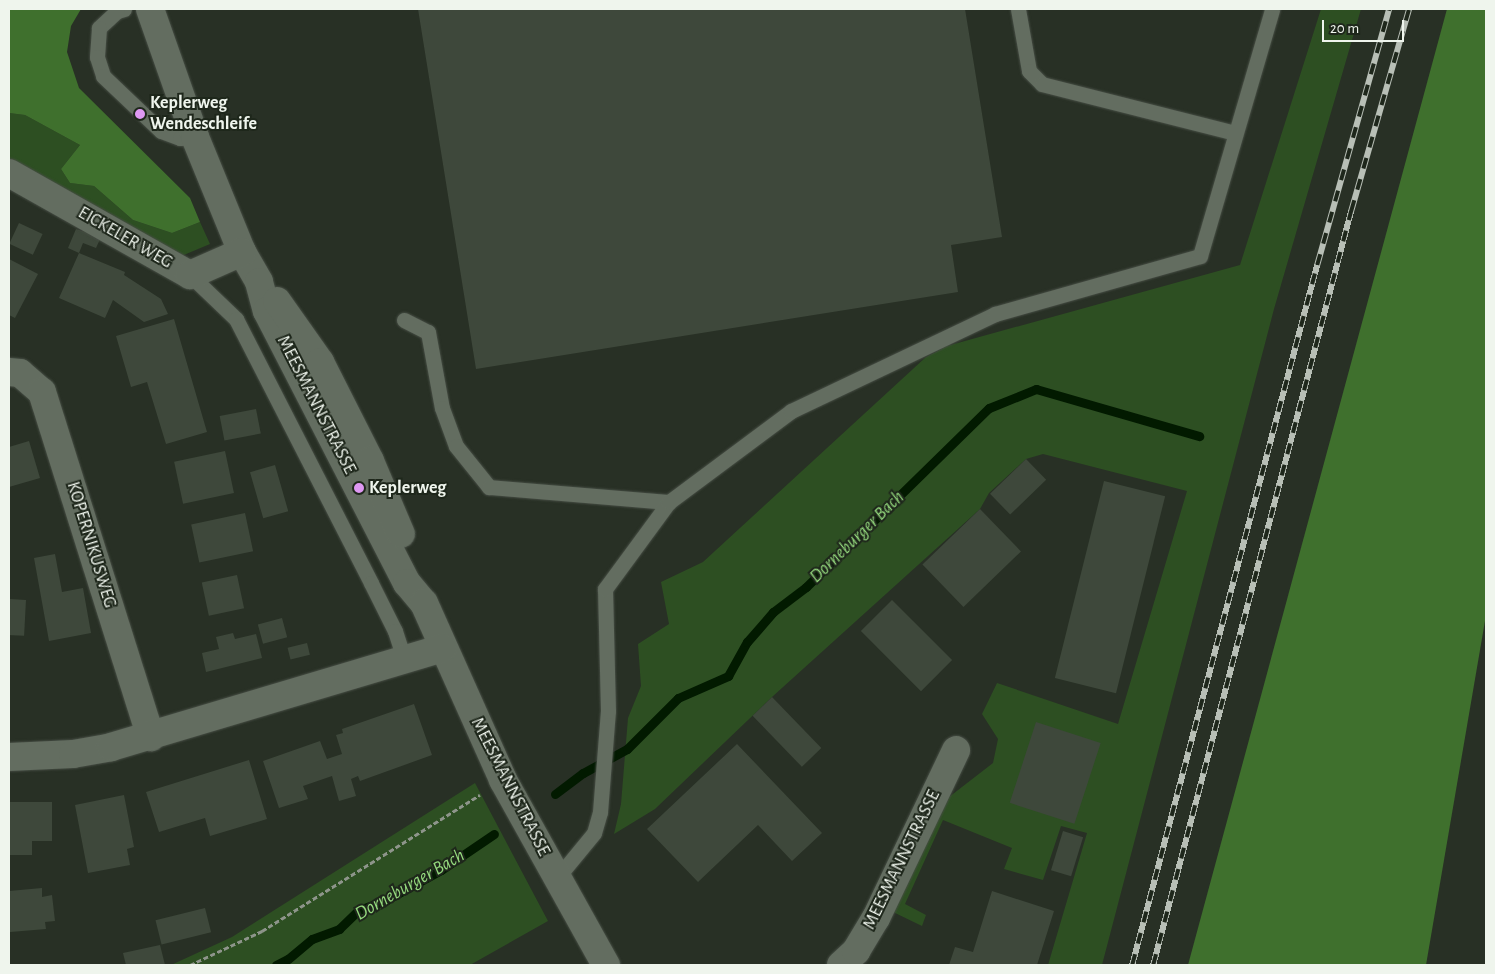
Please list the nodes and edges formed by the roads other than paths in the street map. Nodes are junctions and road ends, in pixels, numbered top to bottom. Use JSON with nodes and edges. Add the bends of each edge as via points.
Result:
{"nodes":[{"id":1,"x":124,"y":9,"type":"edge"},
{"id":2,"x":150,"y":9,"type":"edge"},
{"id":3,"x":1018,"y":9,"type":"edge"},
{"id":4,"x":1272,"y":9,"type":"edge"},
{"id":5,"x":1235,"y":134,"type":"junction"},
{"id":6,"x":196,"y":137,"type":"junction"},
{"id":7,"x":9,"y":173,"type":"edge"},
{"id":8,"x":242,"y":252,"type":"junction"},
{"id":9,"x":190,"y":275,"type":"junction"},
{"id":10,"x":404,"y":320,"type":"dead end"},
{"id":11,"x":9,"y":372,"type":"edge"},
{"id":12,"x":669,"y":502,"type":"junction"},
{"id":13,"x":443,"y":648,"type":"junction"},
{"id":14,"x":406,"y":661,"type":"junction"},
{"id":15,"x":150,"y":737,"type":"junction"},
{"id":16,"x":956,"y":750,"type":"dead end"},
{"id":17,"x":9,"y":757,"type":"edge"},
{"id":18,"x":558,"y":878,"type":"junction"},
{"id":19,"x":606,"y":965,"type":"edge"},
{"id":20,"x":841,"y":965,"type":"edge"}],
"edges":[{"from":1,"to":6,"type":"lane","via":[[117,11],[99,28],[96,57],[103,76],[161,132],[180,138]]},
{"from":2,"to":6,"type":"street","name":"MEESMANNSTRASSE"},
{"from":3,"to":5,"type":"lane","via":[[1029,71],[1042,84]]},
{"from":4,"to":5,"type":"lane"},
{"from":5,"to":12,"type":"lane","via":[[1200,256],[995,314],[791,411]]},
{"from":6,"to":8,"type":"street","name":"MEESMANNSTRASSE"},
{"from":7,"to":9,"type":"street","name":"EICKELER WEG"},
{"from":8,"to":9,"type":"street","name":"EICKELER WEG"},
{"from":8,"to":13,"type":"street","name":"MEESMANNSTRASSE","via":[[259,282],[267,311],[407,583],[424,604]]},
{"from":9,"to":14,"type":"lane","via":[[236,320],[375,591]]},
{"from":10,"to":12,"type":"lane","via":[[428,332],[442,408],[456,446],[489,487]]},
{"from":11,"to":15,"type":"street","name":"KOPERNIKUSWEG","via":[[20,373],[42,392]]},
{"from":12,"to":18,"type":"lane","via":[[605,589],[608,711],[600,812],[594,833]]},
{"from":13,"to":14,"type":"street"},
{"from":13,"to":18,"type":"street","name":"MEESMANNSTRASSE","via":[[503,780]]},
{"from":14,"to":15,"type":"street"},
{"from":15,"to":17,"type":"street","via":[[73,754]]},
{"from":16,"to":20,"type":"street","name":"MEESMANNSTRASSE","via":[[876,918],[856,950]]},
{"from":18,"to":19,"type":"street","name":"MEESMANNSTRASSE"}]}
